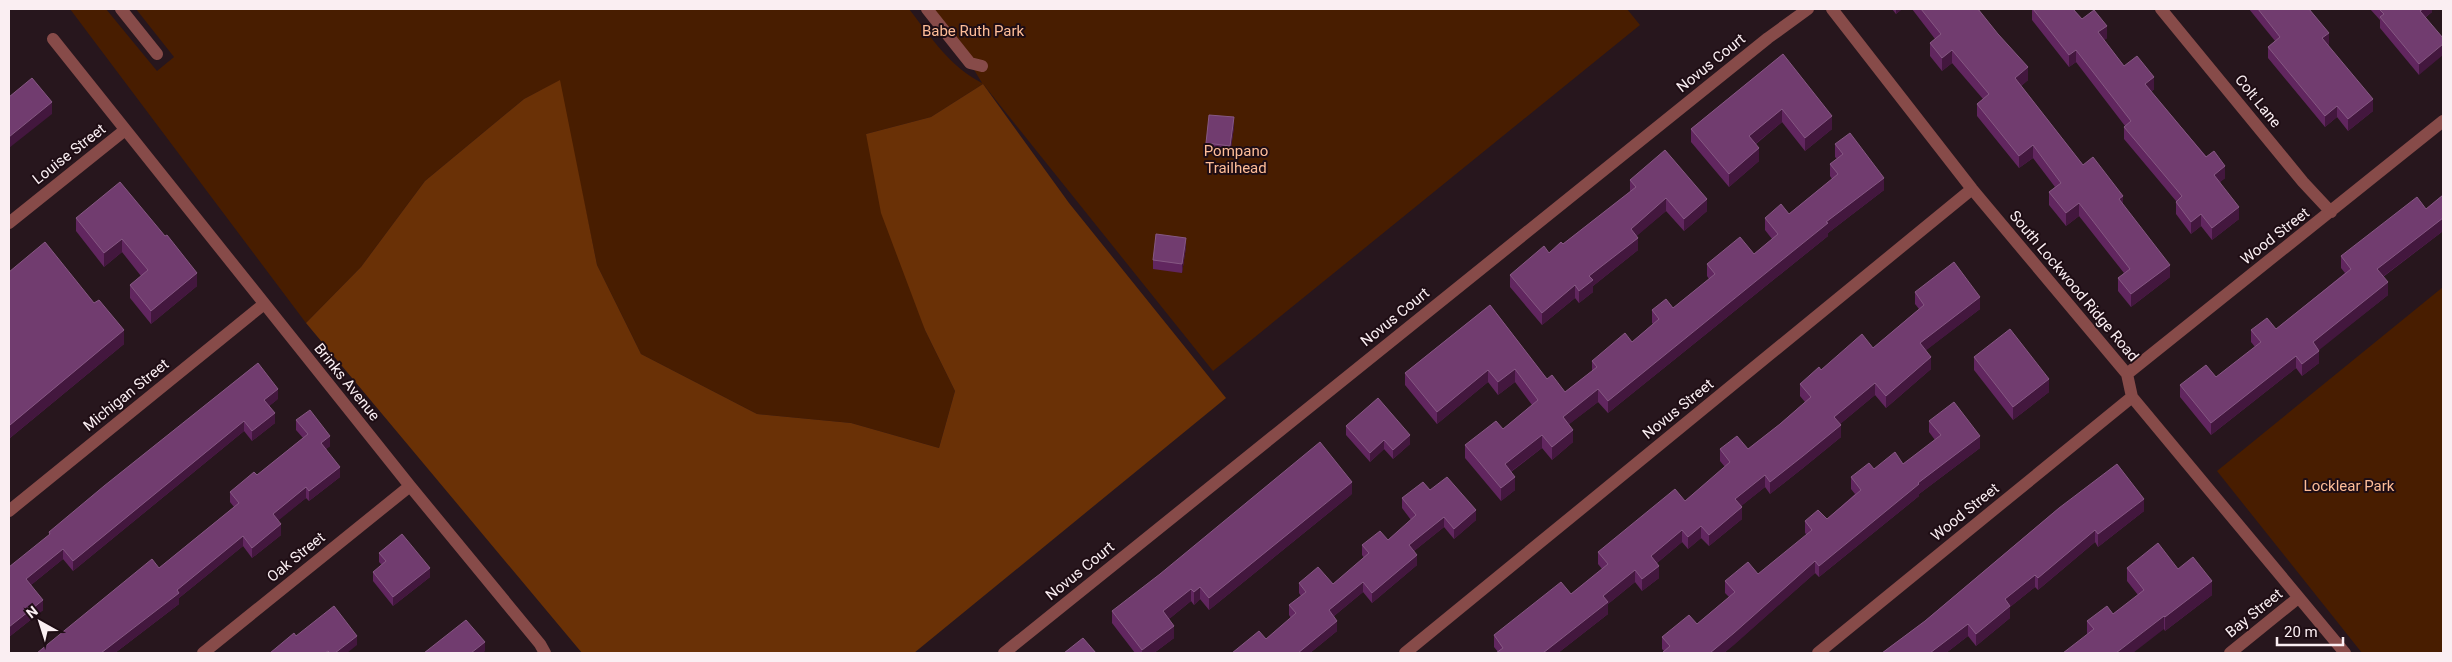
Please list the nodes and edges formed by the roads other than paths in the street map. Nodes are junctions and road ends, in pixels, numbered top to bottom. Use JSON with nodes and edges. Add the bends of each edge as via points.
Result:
{"nodes":[{"id":1,"x":121,"y":9,"type":"edge"},
{"id":2,"x":927,"y":9,"type":"edge"},
{"id":3,"x":1808,"y":9,"type":"edge"},
{"id":4,"x":1832,"y":9,"type":"edge"},
{"id":5,"x":2161,"y":9,"type":"edge"},
{"id":6,"x":53,"y":39,"type":"dead end"},
{"id":7,"x":157,"y":54,"type":"dead end"},
{"id":8,"x":982,"y":66,"type":"dead end"},
{"id":9,"x":2443,"y":121,"type":"edge"},
{"id":10,"x":126,"y":130,"type":"junction"},
{"id":11,"x":1972,"y":189,"type":"junction"},
{"id":12,"x":2331,"y":212,"type":"junction"},
{"id":13,"x":9,"y":223,"type":"edge"},
{"id":14,"x":264,"y":304,"type":"junction"},
{"id":15,"x":2127,"y":374,"type":"junction"},
{"id":16,"x":2132,"y":397,"type":"junction"},
{"id":17,"x":410,"y":486,"type":"junction"},
{"id":18,"x":9,"y":511,"type":"edge"},
{"id":19,"x":2298,"y":598,"type":"junction"},
{"id":20,"x":203,"y":653,"type":"edge"},
{"id":21,"x":545,"y":653,"type":"edge"},
{"id":22,"x":1004,"y":653,"type":"edge"},
{"id":23,"x":1405,"y":653,"type":"edge"},
{"id":24,"x":1818,"y":653,"type":"edge"},
{"id":25,"x":2230,"y":653,"type":"edge"},
{"id":26,"x":2345,"y":653,"type":"edge"}],
"edges":[{"from":1,"to":7,"type":"street"},
{"from":2,"to":8,"type":"street","via":[[970,63]]},
{"from":3,"to":22,"type":"street","name":"Novus Court"},
{"from":4,"to":11,"type":"street","name":"South Lockwood Ridge Road"},
{"from":5,"to":12,"type":"street","name":"Colt Lane"},
{"from":6,"to":10,"type":"street","name":"Brinks Avenue"},
{"from":9,"to":12,"type":"street","name":"Wood Street"},
{"from":10,"to":13,"type":"street","name":"Louise Street"},
{"from":10,"to":14,"type":"street","name":"Brinks Avenue"},
{"from":11,"to":15,"type":"street","name":"South Lockwood Ridge Road"},
{"from":11,"to":23,"type":"street","name":"Novus Street"},
{"from":12,"to":15,"type":"street","name":"Wood Street"},
{"from":14,"to":17,"type":"street","name":"Brinks Avenue"},
{"from":14,"to":18,"type":"street","name":"Michigan Street"},
{"from":15,"to":16,"type":"street","name":"South Lockwood Ridge Road"},
{"from":16,"to":19,"type":"street","name":"South Lockwood Ridge Road"},
{"from":16,"to":24,"type":"street","name":"Wood Street"},
{"from":17,"to":20,"type":"street","name":"Oak Street"},
{"from":17,"to":21,"type":"street","name":"Brinks Avenue"},
{"from":19,"to":25,"type":"street","name":"Bay Street"},
{"from":19,"to":26,"type":"street","name":"South Lockwood Ridge Road"}]}
